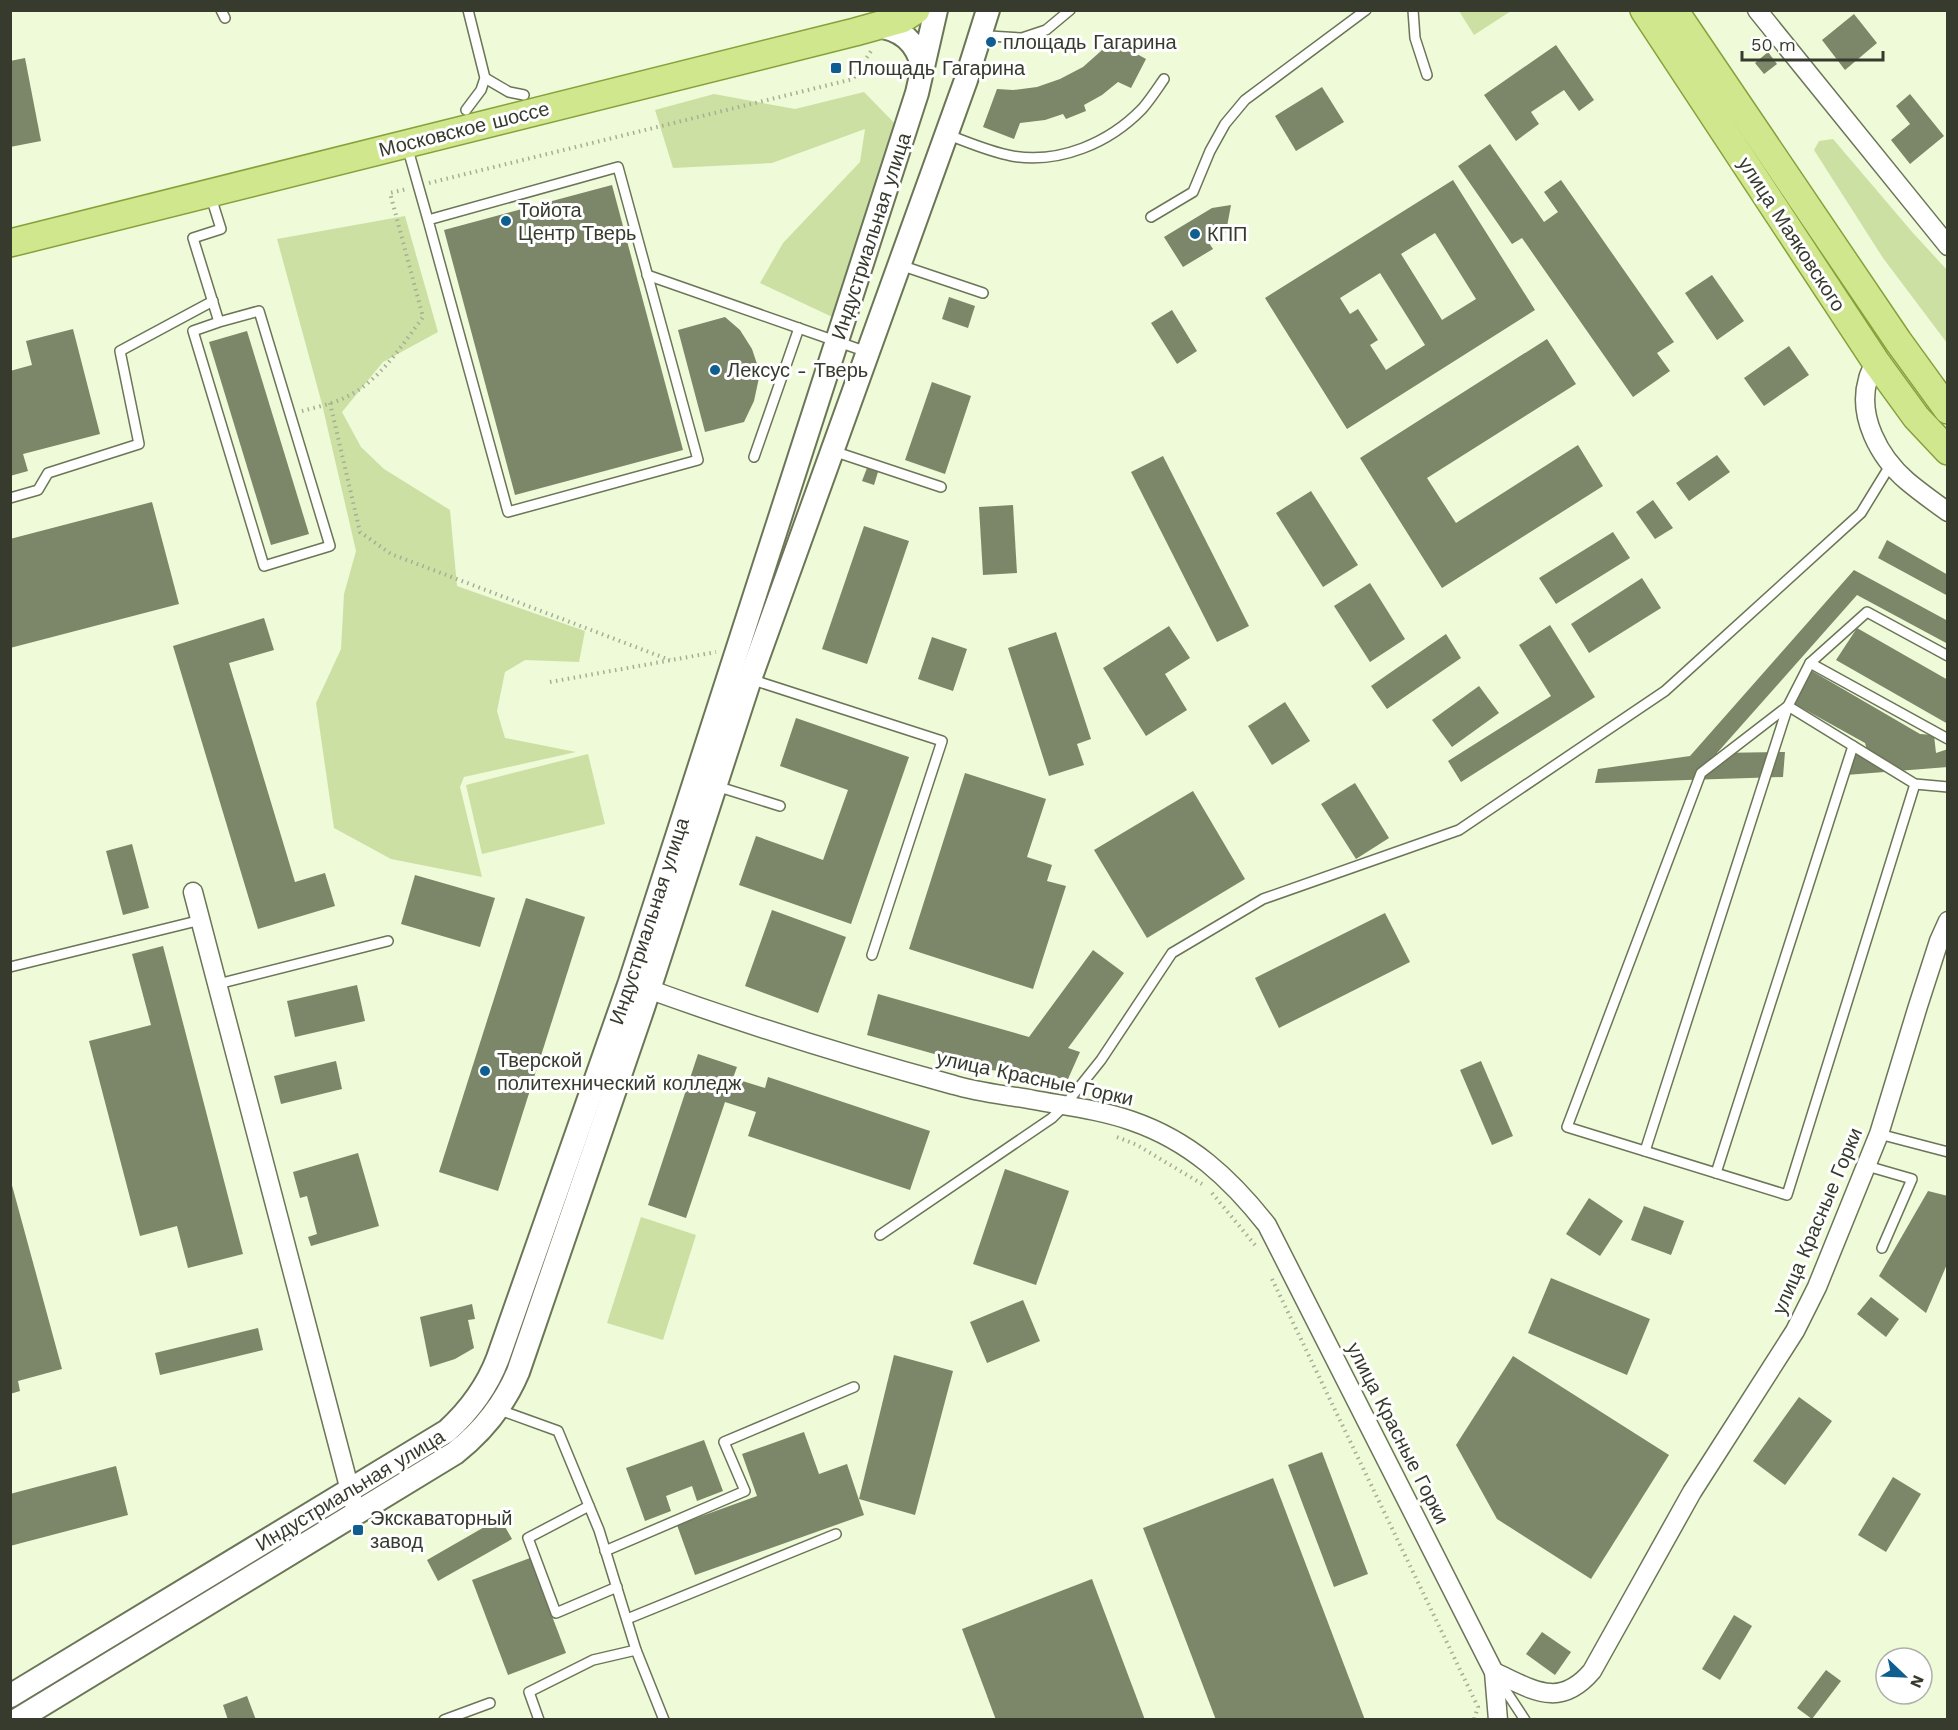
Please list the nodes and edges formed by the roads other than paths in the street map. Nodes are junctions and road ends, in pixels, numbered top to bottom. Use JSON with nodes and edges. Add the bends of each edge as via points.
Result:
{"nodes":[{"id":1,"x":468,"y":10,"type":"edge"},
{"id":2,"x":916,"y":10,"type":"edge"},
{"id":3,"x":936,"y":10,"type":"edge"},
{"id":4,"x":1005,"y":10,"type":"edge"},
{"id":5,"x":1070,"y":10,"type":"edge"},
{"id":6,"x":1366,"y":10,"type":"edge"},
{"id":7,"x":1413,"y":10,"type":"edge"},
{"id":8,"x":1644,"y":10,"type":"edge"},
{"id":9,"x":1674,"y":10,"type":"edge"},
{"id":10,"x":1757,"y":10,"type":"edge"},
{"id":11,"x":986,"y":20,"type":"edge"},
{"id":12,"x":870,"y":29,"type":"edge"},
{"id":13,"x":923,"y":68,"type":"junction"},
{"id":14,"x":1427,"y":75,"type":"dead end"},
{"id":15,"x":485,"y":78,"type":"junction"},
{"id":16,"x":1164,"y":80,"type":"dead end"},
{"id":17,"x":524,"y":96,"type":"junction"},
{"id":18,"x":466,"y":110,"type":"junction"},
{"id":19,"x":946,"y":134,"type":"junction"},
{"id":20,"x":406,"y":144,"type":"junction"},
{"id":21,"x":207,"y":184,"type":"junction"},
{"id":22,"x":1151,"y":217,"type":"dead end"},
{"id":23,"x":428,"y":220,"type":"junction"},
{"id":24,"x":10,"y":224,"type":"edge"},
{"id":25,"x":10,"y":243,"type":"edge"},
{"id":26,"x":1947,"y":246,"type":"edge"},
{"id":27,"x":898,"y":265,"type":"junction"},
{"id":28,"x":647,"y":275,"type":"junction"},
{"id":29,"x":983,"y":293,"type":"dead end"},
{"id":30,"x":213,"y":301,"type":"junction"},
{"id":31,"x":219,"y":322,"type":"junction"},
{"id":32,"x":799,"y":328,"type":"junction"},
{"id":33,"x":837,"y":341,"type":"junction"},
{"id":34,"x":867,"y":352,"type":"junction"},
{"id":35,"x":1876,"y":362,"type":"junction"},
{"id":36,"x":1947,"y":410,"type":"edge"},
{"id":37,"x":833,"y":451,"type":"junction"},
{"id":38,"x":1947,"y":452,"type":"edge"},
{"id":39,"x":754,"y":457,"type":"dead end"},
{"id":40,"x":1891,"y":464,"type":"junction"},
{"id":41,"x":941,"y":487,"type":"dead end"},
{"id":42,"x":10,"y":498,"type":"edge"},
{"id":43,"x":1947,"y":512,"type":"edge"},
{"id":44,"x":1947,"y":656,"type":"edge"},
{"id":45,"x":1810,"y":663,"type":"junction"},
{"id":46,"x":750,"y":679,"type":"junction"},
{"id":47,"x":1788,"y":706,"type":"junction"},
{"id":48,"x":1947,"y":739,"type":"edge"},
{"id":49,"x":1853,"y":746,"type":"junction"},
{"id":50,"x":1914,"y":784,"type":"junction"},
{"id":51,"x":715,"y":785,"type":"junction"},
{"id":52,"x":1947,"y":787,"type":"edge"},
{"id":53,"x":780,"y":806,"type":"dead end"},
{"id":54,"x":193,"y":892,"type":"dead end"},
{"id":55,"x":201,"y":920,"type":"junction"},
{"id":56,"x":1947,"y":921,"type":"edge"},
{"id":57,"x":388,"y":941,"type":"dead end"},
{"id":58,"x":872,"y":955,"type":"dead end"},
{"id":59,"x":10,"y":967,"type":"edge"},
{"id":60,"x":218,"y":984,"type":"junction"},
{"id":61,"x":639,"y":985,"type":"junction"},
{"id":62,"x":1065,"y":1105,"type":"junction"},
{"id":63,"x":1880,"y":1134,"type":"junction"},
{"id":64,"x":1645,"y":1151,"type":"junction"},
{"id":65,"x":1947,"y":1152,"type":"edge"},
{"id":66,"x":1867,"y":1166,"type":"junction"},
{"id":67,"x":1716,"y":1173,"type":"junction"},
{"id":68,"x":880,"y":1235,"type":"dead end"},
{"id":69,"x":1882,"y":1248,"type":"dead end"},
{"id":70,"x":854,"y":1386,"type":"dead end"},
{"id":71,"x":476,"y":1400,"type":"junction"},
{"id":72,"x":498,"y":1410,"type":"junction"},
{"id":73,"x":352,"y":1502,"type":"junction"},
{"id":74,"x":589,"y":1506,"type":"junction"},
{"id":75,"x":836,"y":1534,"type":"dead end"},
{"id":76,"x":605,"y":1551,"type":"junction"},
{"id":77,"x":617,"y":1587,"type":"junction"},
{"id":78,"x":627,"y":1619,"type":"junction"},
{"id":79,"x":636,"y":1650,"type":"junction"},
{"id":80,"x":1494,"y":1672,"type":"junction"},
{"id":81,"x":10,"y":1696,"type":"edge"},
{"id":82,"x":490,"y":1703,"type":"dead end"},
{"id":83,"x":17,"y":1719,"type":"edge"},
{"id":84,"x":444,"y":1719,"type":"edge"},
{"id":85,"x":539,"y":1719,"type":"edge"},
{"id":86,"x":664,"y":1719,"type":"edge"},
{"id":87,"x":1498,"y":1719,"type":"edge"},
{"id":88,"x":1525,"y":1719,"type":"edge"}],
"edges":[{"from":1,"to":15,"type":"lane"},
{"from":2,"to":12,"type":"main road","name":"Московское шоссе"},
{"from":3,"to":13,"type":"street","name":"Индустриальная улица"},
{"from":4,"to":11,"type":"street","name":"Индустриальная улица"},
{"from":5,"to":11,"type":"lane","via":[[1046,30],[1022,38]]},
{"from":6,"to":22,"type":"lane","via":[[1245,100],[1220,133],[1193,192]]},
{"from":7,"to":14,"type":"lane","via":[[1415,38]]},
{"from":8,"to":35,"type":"main road","name":"улица Маяковского"},
{"from":9,"to":36,"type":"main road","name":"улица Маяковского"},
{"from":10,"to":26,"type":"street"},
{"from":11,"to":19,"type":"street","name":"Индустриальная улица"},
{"from":12,"to":13,"type":"street","via":[[886,27],[907,37]]},
{"from":12,"to":17,"type":"main road","name":"Московское шоссе"},
{"from":12,"to":20,"type":"main road","name":"Московское шоссе"},
{"from":13,"to":33,"type":"street","name":"Индустриальная улица"},
{"from":15,"to":17,"type":"lane","via":[[508,92]]},
{"from":15,"to":18,"type":"lane"},
{"from":16,"to":19,"type":"lane","via":[[1123,127],[1093,144],[1061,155],[1011,155]]},
{"from":17,"to":18,"type":"main road","name":"Московское шоссе"},
{"from":18,"to":21,"type":"main road","name":"Московское шоссе"},
{"from":19,"to":27,"type":"street","name":"Индустриальная улица"},
{"from":20,"to":21,"type":"main road","name":"Московское шоссе"},
{"from":20,"to":23,"type":"lane"},
{"from":21,"to":24,"type":"main road","name":"Московское шоссе"},
{"from":21,"to":25,"type":"main road","name":"Московское шоссе"},
{"from":21,"to":30,"type":"lane","via":[[221,229],[193,238]]},
{"from":23,"to":28,"type":"lane","via":[[618,167]]},
{"from":23,"to":28,"type":"lane","via":[[508,512],[698,460]]},
{"from":27,"to":29,"type":"lane"},
{"from":27,"to":34,"type":"street","name":"Индустриальная улица"},
{"from":28,"to":32,"type":"lane"},
{"from":30,"to":31,"type":"lane"},
{"from":30,"to":42,"type":"lane","via":[[120,351],[139,444],[48,472],[38,490]]},
{"from":31,"to":31,"type":"lane","via":[[193,331],[264,566],[330,546],[258,310]]},
{"from":32,"to":33,"type":"lane"},
{"from":32,"to":39,"type":"lane"},
{"from":33,"to":34,"type":"lane"},
{"from":33,"to":61,"type":"street","name":"Индустриальная улица"},
{"from":34,"to":37,"type":"street","name":"Индустриальная улица"},
{"from":35,"to":38,"type":"main road","name":"улица Маяковского"},
{"from":35,"to":40,"type":"street","via":[[1868,379],[1866,416]]},
{"from":37,"to":41,"type":"lane"},
{"from":37,"to":46,"type":"street","name":"Индустриальная улица"},
{"from":40,"to":43,"type":"street"},
{"from":40,"to":62,"type":"lane","via":[[1861,513],[1665,691],[1459,830],[1263,899],[1172,953],[1101,1060]]},
{"from":44,"to":45,"type":"lane","via":[[1867,612]]},
{"from":45,"to":47,"type":"lane"},
{"from":45,"to":48,"type":"lane"},
{"from":46,"to":51,"type":"street","name":"Индустриальная улица"},
{"from":46,"to":58,"type":"lane","via":[[942,741]]},
{"from":47,"to":49,"type":"lane"},
{"from":47,"to":64,"type":"lane"},
{"from":47,"to":64,"type":"lane","via":[[1701,773],[1567,1127]]},
{"from":49,"to":50,"type":"lane"},
{"from":49,"to":67,"type":"lane"},
{"from":50,"to":52,"type":"lane"},
{"from":50,"to":67,"type":"lane","via":[[1787,1195]]},
{"from":51,"to":53,"type":"lane"},
{"from":51,"to":61,"type":"street","name":"Индустриальная улица"},
{"from":54,"to":55,"type":"street"},
{"from":55,"to":59,"type":"lane"},
{"from":55,"to":60,"type":"street"},
{"from":56,"to":63,"type":"street","name":"улица Красные Горки"},
{"from":57,"to":60,"type":"lane"},
{"from":60,"to":73,"type":"street"},
{"from":61,"to":62,"type":"street","name":"улица Красные Горки","via":[[862,1060],[960,1087]]},
{"from":61,"to":71,"type":"street","name":"Индустриальная улица","via":[[498,1358]]},
{"from":61,"to":72,"type":"street","name":"Индустриальная улица","via":[[518,1372]]},
{"from":62,"to":68,"type":"lane","via":[[1052,1118]]},
{"from":62,"to":80,"type":"street","name":"улица Красные Горки","via":[[1132,1121],[1164,1134],[1221,1173],[1266,1225]]},
{"from":63,"to":65,"type":"lane"},
{"from":63,"to":66,"type":"street","name":"улица Красные Горки"},
{"from":64,"to":67,"type":"lane"},
{"from":66,"to":69,"type":"lane","via":[[1912,1179]]},
{"from":66,"to":80,"type":"street","name":"улица Красные Горки","via":[[1795,1331],[1692,1492],[1592,1671],[1574,1689],[1554,1694],[1531,1689]]},
{"from":70,"to":76,"type":"lane","via":[[724,1442],[745,1491]]},
{"from":71,"to":72,"type":"lane"},
{"from":71,"to":73,"type":"street","name":"Индустриальная улица","via":[[447,1431]]},
{"from":72,"to":73,"type":"street","name":"Индустриальная улица","via":[[455,1453]]},
{"from":72,"to":74,"type":"lane","via":[[558,1431]]},
{"from":73,"to":81,"type":"street","name":"Индустриальная улица"},
{"from":73,"to":83,"type":"street","name":"Индустриальная улица"},
{"from":74,"to":76,"type":"lane"},
{"from":74,"to":77,"type":"lane","via":[[528,1538],[556,1613]]},
{"from":75,"to":78,"type":"lane"},
{"from":76,"to":77,"type":"lane"},
{"from":77,"to":78,"type":"lane"},
{"from":78,"to":79,"type":"lane"},
{"from":79,"to":85,"type":"lane","via":[[593,1660],[529,1692]]},
{"from":79,"to":86,"type":"lane"},
{"from":80,"to":87,"type":"street","name":"улица Красные Горки"},
{"from":80,"to":88,"type":"lane"},
{"from":82,"to":84,"type":"lane"}]}
